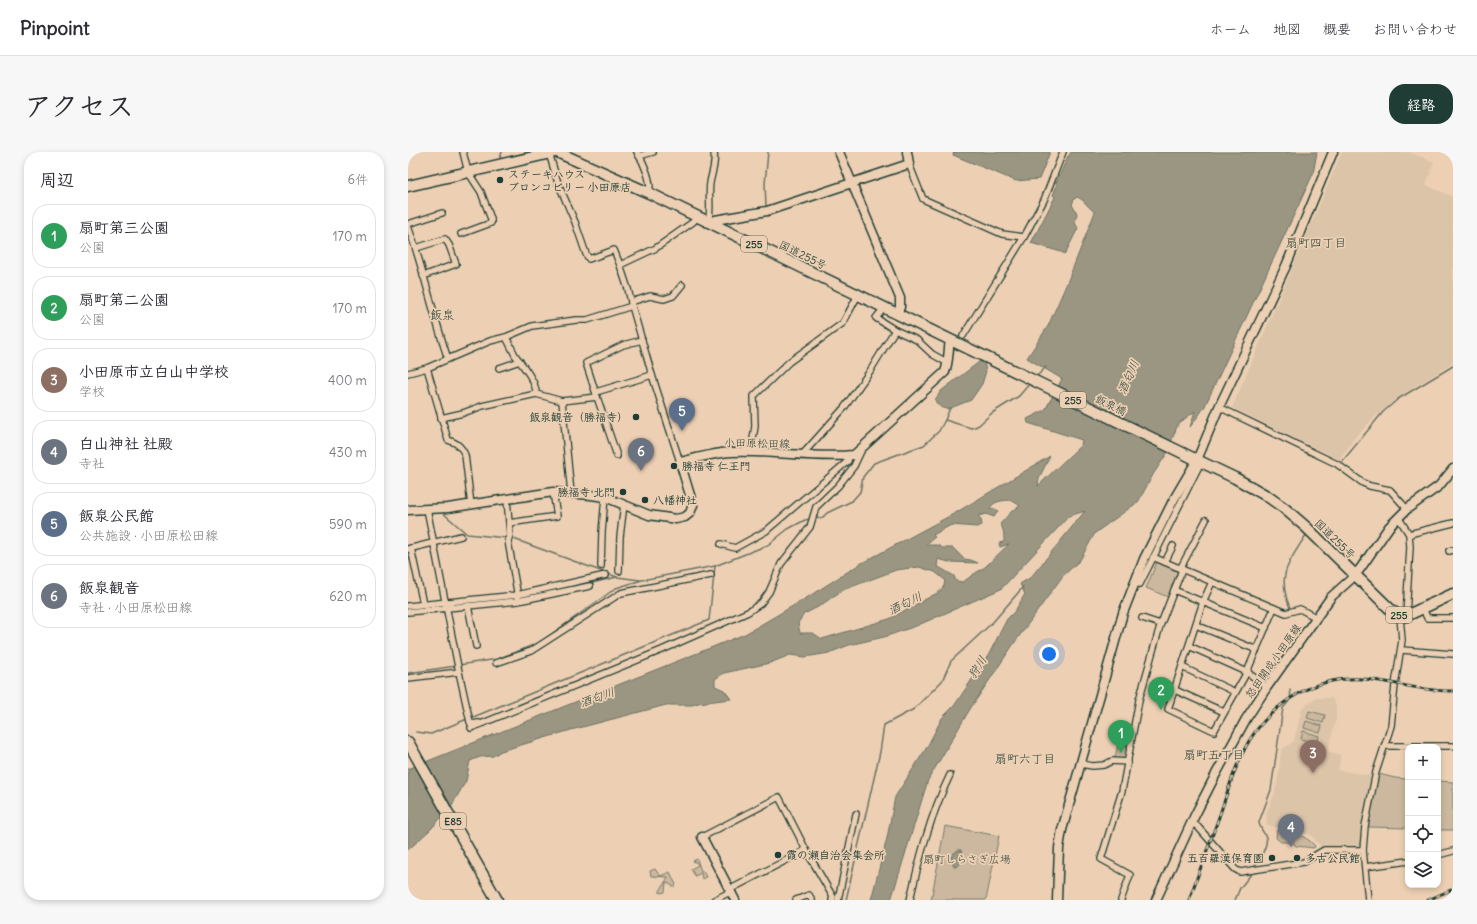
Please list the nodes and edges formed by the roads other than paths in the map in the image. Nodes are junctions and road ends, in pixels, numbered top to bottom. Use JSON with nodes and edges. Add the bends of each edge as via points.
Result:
{"nodes":[{"id":1,"x":463,"y":152,"type":"edge"},
{"id":2,"x":552,"y":152,"type":"edge"},
{"id":3,"x":652,"y":152,"type":"edge"},
{"id":4,"x":714,"y":152,"type":"edge"},
{"id":5,"x":839,"y":152,"type":"edge"},
{"id":6,"x":907,"y":152,"type":"edge"},
{"id":7,"x":1063,"y":152,"type":"edge"},
{"id":8,"x":1333,"y":152,"type":"edge"},
{"id":9,"x":638,"y":154,"type":"edge"},
{"id":10,"x":909,"y":164,"type":"junction"},
{"id":11,"x":468,"y":172,"type":"junction"},
{"id":12,"x":851,"y":183,"type":"junction"},
{"id":13,"x":408,"y":186,"type":"edge"},
{"id":14,"x":649,"y":193,"type":"junction"},
{"id":15,"x":442,"y":213,"type":"dead end"},
{"id":16,"x":697,"y":217,"type":"junction"},
{"id":17,"x":708,"y":222,"type":"junction"},
{"id":18,"x":408,"y":225,"type":"edge"},
{"id":19,"x":460,"y":234,"type":"dead end"},
{"id":20,"x":1024,"y":237,"type":"junction"},
{"id":21,"x":416,"y":248,"type":"junction"},
{"id":22,"x":620,"y":265,"type":"junction"},
{"id":23,"x":424,"y":276,"type":"junction"},
{"id":24,"x":682,"y":285,"type":"dead end"},
{"id":25,"x":858,"y":295,"type":"junction"},
{"id":26,"x":632,"y":304,"type":"junction"},
{"id":27,"x":884,"y":308,"type":"junction"},
{"id":28,"x":897,"y":314,"type":"junction"},
{"id":29,"x":895,"y":330,"type":"junction"},
{"id":30,"x":963,"y":336,"type":"dead end"},
{"id":31,"x":506,"y":337,"type":"junction"},
{"id":32,"x":642,"y":340,"type":"junction"},
{"id":33,"x":950,"y":340,"type":"junction"},
{"id":34,"x":448,"y":359,"type":"junction"},
{"id":35,"x":520,"y":361,"type":"junction"},
{"id":36,"x":948,"y":363,"type":"junction"},
{"id":37,"x":426,"y":368,"type":"junction"},
{"id":38,"x":499,"y":368,"type":"dead end"},
{"id":39,"x":408,"y":373,"type":"edge"},
{"id":40,"x":652,"y":375,"type":"junction"},
{"id":41,"x":536,"y":394,"type":"junction"},
{"id":42,"x":596,"y":395,"type":"junction"},
{"id":43,"x":562,"y":401,"type":"junction"},
{"id":44,"x":1219,"y":407,"type":"junction"},
{"id":45,"x":441,"y":418,"type":"junction"},
{"id":46,"x":863,"y":447,"type":"junction"},
{"id":47,"x":751,"y":452,"type":"junction"},
{"id":48,"x":802,"y":455,"type":"junction"},
{"id":49,"x":849,"y":455,"type":"junction"},
{"id":50,"x":617,"y":456,"type":"dead end"},
{"id":51,"x":1199,"y":461,"type":"junction"},
{"id":52,"x":680,"y":462,"type":"junction"},
{"id":53,"x":1453,"y":469,"type":"edge"},
{"id":54,"x":553,"y":492,"type":"junction"},
{"id":55,"x":571,"y":493,"type":"junction"},
{"id":56,"x":605,"y":498,"type":"junction"},
{"id":57,"x":507,"y":499,"type":"junction"},
{"id":58,"x":471,"y":504,"type":"junction"},
{"id":59,"x":624,"y":504,"type":"junction"},
{"id":60,"x":427,"y":509,"type":"junction"},
{"id":61,"x":1407,"y":509,"type":"junction"},
{"id":62,"x":408,"y":510,"type":"edge"},
{"id":63,"x":1398,"y":517,"type":"junction"},
{"id":64,"x":1206,"y":520,"type":"dead end"},
{"id":65,"x":509,"y":523,"type":"junction"},
{"id":66,"x":1453,"y":523,"type":"edge"},
{"id":67,"x":1408,"y":534,"type":"junction"},
{"id":68,"x":461,"y":536,"type":"dead end"},
{"id":69,"x":435,"y":542,"type":"junction"},
{"id":70,"x":721,"y":544,"type":"dead end"},
{"id":71,"x":1173,"y":546,"type":"dead end"},
{"id":72,"x":409,"y":548,"type":"edge"},
{"id":73,"x":1153,"y":557,"type":"junction"},
{"id":74,"x":1165,"y":562,"type":"junction"},
{"id":75,"x":601,"y":566,"type":"dead end"},
{"id":76,"x":1181,"y":569,"type":"junction"},
{"id":77,"x":620,"y":571,"type":"dead end"},
{"id":78,"x":711,"y":575,"type":"dead end"},
{"id":79,"x":1355,"y":575,"type":"junction"},
{"id":80,"x":606,"y":576,"type":"dead end"},
{"id":81,"x":1212,"y":582,"type":"junction"},
{"id":82,"x":1133,"y":584,"type":"junction"},
{"id":83,"x":575,"y":586,"type":"junction"},
{"id":84,"x":590,"y":586,"type":"dead end"},
{"id":85,"x":1174,"y":590,"type":"junction"},
{"id":86,"x":1453,"y":594,"type":"edge"},
{"id":87,"x":518,"y":598,"type":"junction"},
{"id":88,"x":1203,"y":602,"type":"junction"},
{"id":89,"x":424,"y":604,"type":"junction"},
{"id":90,"x":446,"y":605,"type":"junction"},
{"id":91,"x":408,"y":606,"type":"edge"},
{"id":92,"x":468,"y":606,"type":"junction"},
{"id":93,"x":1274,"y":608,"type":"junction"},
{"id":94,"x":1423,"y":608,"type":"junction"},
{"id":95,"x":408,"y":612,"type":"edge"},
{"id":96,"x":1403,"y":616,"type":"junction"},
{"id":97,"x":1142,"y":618,"type":"dead end"},
{"id":98,"x":1317,"y":618,"type":"junction"},
{"id":99,"x":1453,"y":618,"type":"edge"},
{"id":100,"x":1160,"y":624,"type":"junction"},
{"id":101,"x":1196,"y":625,"type":"junction"},
{"id":102,"x":1266,"y":628,"type":"junction"},
{"id":103,"x":476,"y":646,"type":"dead end"},
{"id":104,"x":1189,"y":646,"type":"junction"},
{"id":105,"x":1257,"y":650,"type":"junction"},
{"id":106,"x":1401,"y":650,"type":"junction"},
{"id":107,"x":1453,"y":654,"type":"edge"},
{"id":108,"x":496,"y":663,"type":"dead end"},
{"id":109,"x":1182,"y":667,"type":"junction"},
{"id":110,"x":459,"y":670,"type":"junction"},
{"id":111,"x":1247,"y":672,"type":"junction"},
{"id":112,"x":408,"y":678,"type":"edge"},
{"id":113,"x":1267,"y":687,"type":"junction"},
{"id":114,"x":1175,"y":690,"type":"junction"},
{"id":115,"x":1235,"y":692,"type":"junction"},
{"id":116,"x":1224,"y":712,"type":"junction"},
{"id":117,"x":486,"y":722,"type":"junction"},
{"id":118,"x":471,"y":728,"type":"dead end"},
{"id":119,"x":408,"y":742,"type":"edge"},
{"id":120,"x":1384,"y":746,"type":"junction"},
{"id":121,"x":1453,"y":746,"type":"edge"},
{"id":122,"x":408,"y":753,"type":"edge"},
{"id":123,"x":1128,"y":762,"type":"junction"},
{"id":124,"x":1080,"y":764,"type":"junction"},
{"id":125,"x":950,"y":775,"type":"dead end"},
{"id":126,"x":856,"y":814,"type":"dead end"},
{"id":127,"x":1192,"y":823,"type":"junction"},
{"id":128,"x":702,"y":837,"type":"joint"},
{"id":129,"x":806,"y":850,"type":"junction"},
{"id":130,"x":1363,"y":850,"type":"junction"},
{"id":131,"x":1453,"y":850,"type":"edge"},
{"id":132,"x":1441,"y":854,"type":"edge"},
{"id":133,"x":1405,"y":861,"type":"edge"},
{"id":134,"x":1365,"y":867,"type":"junction"},
{"id":135,"x":730,"y":891,"type":"junction"},
{"id":136,"x":491,"y":900,"type":"edge"},
{"id":137,"x":497,"y":900,"type":"edge"},
{"id":138,"x":714,"y":900,"type":"edge"},
{"id":139,"x":735,"y":900,"type":"edge"},
{"id":140,"x":796,"y":900,"type":"edge"},
{"id":141,"x":812,"y":900,"type":"edge"},
{"id":142,"x":832,"y":900,"type":"edge"},
{"id":143,"x":838,"y":900,"type":"edge"},
{"id":144,"x":910,"y":900,"type":"edge"},
{"id":145,"x":1057,"y":900,"type":"edge"},
{"id":146,"x":1121,"y":900,"type":"edge"},
{"id":147,"x":1156,"y":900,"type":"edge"},
{"id":148,"x":1368,"y":900,"type":"edge"}],
"edges":[{"from":1,"to":11,"type":"street"},
{"from":2,"to":11,"type":"highway"},
{"from":2,"to":14,"type":"highway","name":"国道255号","number":"255"},
{"from":2,"to":22,"type":"street","via":[[558,183],[576,222],[586,254],[589,258],[614,250]]},
{"from":3,"to":9,"type":"street"},
{"from":4,"to":17,"type":"street","via":[[716,161],[710,184]]},
{"from":5,"to":12,"type":"street"},
{"from":6,"to":10,"type":"street"},
{"from":7,"to":20,"type":"street","via":[[1044,200]]},
{"from":8,"to":44,"type":"street","via":[[1286,266]]},
{"from":9,"to":14,"type":"street","via":[[651,188]]},
{"from":10,"to":12,"type":"street"},
{"from":10,"to":20,"type":"street","via":[[923,200],[1002,234]]},
{"from":11,"to":13,"type":"highway"},
{"from":11,"to":19,"type":"street","via":[[486,202],[491,223]]},
{"from":12,"to":17,"type":"street","via":[[767,211]]},
{"from":12,"to":28,"type":"street","via":[[900,298]]},
{"from":14,"to":16,"type":"highway","name":"国道255号","number":"255"},
{"from":15,"to":18,"type":"street"},
{"from":16,"to":17,"type":"highway","name":"国道255号","number":"255"},
{"from":16,"to":22,"type":"street","via":[[656,248]]},
{"from":17,"to":25,"type":"highway","name":"国道255号","number":"255"},
{"from":18,"to":21,"type":"street"},
{"from":20,"to":30,"type":"street"},
{"from":21,"to":23,"type":"street"},
{"from":21,"to":23,"type":"street","via":[[445,239],[456,264]]},
{"from":22,"to":26,"type":"street"},
{"from":23,"to":34,"type":"street"},
{"from":24,"to":26,"type":"street","via":[[673,296],[664,299],[650,296]]},
{"from":25,"to":27,"type":"highway","name":"国道255号","number":"255"},
{"from":25,"to":47,"type":"street","via":[[843,323],[788,362],[754,396],[755,426]]},
{"from":26,"to":31,"type":"street","via":[[587,320],[532,326]]},
{"from":26,"to":32,"type":"street"},
{"from":27,"to":28,"type":"highway","name":"国道255号","number":"255"},
{"from":27,"to":29,"type":"street","via":[[876,318]]},
{"from":28,"to":33,"type":"highway","name":"国道255号","number":"255"},
{"from":29,"to":36,"type":"street","via":[[917,340],[932,354]]},
{"from":29,"to":48,"type":"street","via":[[844,408]]},
{"from":31,"to":34,"type":"street"},
{"from":31,"to":35,"type":"street"},
{"from":32,"to":40,"type":"street"},
{"from":32,"to":42,"type":"street","via":[[623,345],[586,363]]},
{"from":33,"to":36,"type":"street","name":"小田原松田線"},
{"from":33,"to":51,"type":"highway","name":"飯泉橋","number":"255"},
{"from":34,"to":37,"type":"street"},
{"from":35,"to":38,"type":"street"},
{"from":35,"to":41,"type":"street"},
{"from":36,"to":46,"type":"street","name":"小田原松田線","via":[[945,372]]},
{"from":37,"to":39,"type":"street"},
{"from":37,"to":45,"type":"street"},
{"from":40,"to":42,"type":"street"},
{"from":40,"to":52,"type":"street"},
{"from":41,"to":43,"type":"street"},
{"from":41,"to":45,"type":"street"},
{"from":42,"to":43,"type":"street"},
{"from":42,"to":50,"type":"street"},
{"from":43,"to":55,"type":"street"},
{"from":44,"to":51,"type":"street"},
{"from":44,"to":61,"type":"street","via":[[1337,464],[1363,483],[1390,490]]},
{"from":45,"to":58,"type":"street","via":[[448,440],[457,443],[463,449]]},
{"from":46,"to":49,"type":"street","name":"小田原松田線","via":[[854,455]]},
{"from":46,"to":117,"type":"street","via":[[854,466],[838,486],[816,506],[812,520],[781,564],[770,592],[748,612]]},
{"from":47,"to":48,"type":"street","name":"小田原松田線"},
{"from":47,"to":52,"type":"street","name":"小田原松田線","via":[[711,454]]},
{"from":48,"to":49,"type":"street","name":"小田原松田線"},
{"from":49,"to":70,"type":"street","via":[[848,461],[766,531],[735,548]]},
{"from":51,"to":73,"type":"street"},
{"from":51,"to":79,"type":"highway","name":"国道255号","number":"255","via":[[1267,496],[1284,508]]},
{"from":51,"to":82,"type":"street","via":[[1174,498]]},
{"from":52,"to":59,"type":"street","via":[[693,505],[685,517],[676,519],[649,515]]},
{"from":53,"to":61,"type":"street","name":"怒田開成小田原線","via":[[1439,486]]},
{"from":54,"to":55,"type":"street"},
{"from":54,"to":57,"type":"street"},
{"from":54,"to":65,"type":"street","via":[[557,516]]},
{"from":55,"to":56,"type":"street"},
{"from":56,"to":59,"type":"street"},
{"from":56,"to":75,"type":"street"},
{"from":57,"to":58,"type":"street"},
{"from":57,"to":65,"type":"street"},
{"from":58,"to":60,"type":"street"},
{"from":59,"to":77,"type":"street","via":[[620,537]]},
{"from":60,"to":62,"type":"street"},
{"from":60,"to":69,"type":"street"},
{"from":61,"to":63,"type":"street","name":"怒田開成小田原線"},
{"from":63,"to":67,"type":"street"},
{"from":63,"to":79,"type":"street","name":"怒田開成小田原線"},
{"from":64,"to":76,"type":"street"},
{"from":65,"to":87,"type":"street"},
{"from":66,"to":67,"type":"street"},
{"from":67,"to":96,"type":"street","via":[[1410,547]]},
{"from":68,"to":69,"type":"street"},
{"from":69,"to":72,"type":"street"},
{"from":69,"to":90,"type":"street"},
{"from":71,"to":74,"type":"street"},
{"from":72,"to":89,"type":"street"},
{"from":73,"to":74,"type":"street"},
{"from":73,"to":82,"type":"street","via":[[1140,584]]},
{"from":74,"to":76,"type":"street"},
{"from":76,"to":81,"type":"street"},
{"from":76,"to":85,"type":"street"},
{"from":78,"to":108,"type":"street","via":[[621,593],[531,651]]},
{"from":79,"to":96,"type":"highway","name":"国道255号","number":"255","via":[[1390,609]]},
{"from":79,"to":98,"type":"street","name":"怒田開成小田原線","via":[[1331,597]]},
{"from":80,"to":83,"type":"street"},
{"from":81,"to":88,"type":"street"},
{"from":81,"to":93,"type":"street"},
{"from":82,"to":124,"type":"street"},
{"from":83,"to":84,"type":"street"},
{"from":83,"to":87,"type":"street"},
{"from":85,"to":88,"type":"street"},
{"from":85,"to":100,"type":"street"},
{"from":86,"to":94,"type":"highway","number":"255"},
{"from":87,"to":90,"type":"street"},
{"from":87,"to":92,"type":"street"},
{"from":88,"to":101,"type":"street"},
{"from":88,"to":102,"type":"street"},
{"from":89,"to":90,"type":"street"},
{"from":89,"to":91,"type":"street"},
{"from":90,"to":92,"type":"street"},
{"from":90,"to":95,"type":"street"},
{"from":90,"to":110,"type":"street"},
{"from":92,"to":103,"type":"street"},
{"from":93,"to":98,"type":"street","via":[[1286,613],[1300,609]]},
{"from":93,"to":102,"type":"street"},
{"from":94,"to":96,"type":"highway","number":"255"},
{"from":94,"to":99,"type":"street","via":[[1427,618]]},
{"from":96,"to":106,"type":"street"},
{"from":97,"to":100,"type":"street"},
{"from":98,"to":113,"type":"street","name":"怒田開成小田原線"},
{"from":100,"to":123,"type":"street","via":[[1139,700]]},
{"from":101,"to":104,"type":"street"},
{"from":101,"to":105,"type":"street"},
{"from":102,"to":105,"type":"street"},
{"from":104,"to":109,"type":"street"},
{"from":104,"to":111,"type":"street"},
{"from":105,"to":111,"type":"street"},
{"from":106,"to":107,"type":"street"},
{"from":106,"to":120,"type":"street","via":[[1391,726]]},
{"from":109,"to":114,"type":"street"},
{"from":109,"to":115,"type":"street"},
{"from":110,"to":112,"type":"street"},
{"from":110,"to":117,"type":"street","via":[[471,724]]},
{"from":111,"to":113,"type":"street"},
{"from":111,"to":115,"type":"street"},
{"from":113,"to":127,"type":"street","name":"怒田開成小田原線","via":[[1246,719]]},
{"from":114,"to":116,"type":"street"},
{"from":114,"to":116,"type":"street","via":[[1168,710],[1214,732]]},
{"from":115,"to":116,"type":"street"},
{"from":117,"to":118,"type":"street"},
{"from":119,"to":137,"type":"highway","number":"E85"},
{"from":120,"to":121,"type":"street"},
{"from":120,"to":130,"type":"street","via":[[1370,800]]},
{"from":122,"to":136,"type":"highway","number":"E85"},
{"from":123,"to":124,"type":"street","via":[[1112,761],[1093,766]]},
{"from":123,"to":146,"type":"street","via":[[1101,859],[1130,875]]},
{"from":124,"to":145,"type":"street","via":[[1062,830]]},
{"from":125,"to":144,"type":"street","via":[[929,824]]},
{"from":126,"to":143,"type":"street"},
{"from":127,"to":130,"type":"street","via":[[1240,872],[1307,861],[1324,850]]},
{"from":127,"to":147,"type":"street","name":"怒田開成小田原線"},
{"from":128,"to":129,"type":"street","via":[[780,797]]},
{"from":128,"to":135,"type":"street"},
{"from":129,"to":135,"type":"street"},
{"from":129,"to":142,"type":"street","via":[[833,897]]},
{"from":130,"to":134,"type":"street"},
{"from":131,"to":132,"type":"street"},
{"from":133,"to":134,"type":"street"},
{"from":134,"to":148,"type":"street"},
{"from":135,"to":138,"type":"street"},
{"from":135,"to":139,"type":"street"},
{"from":140,"to":141,"type":"street","via":[[809,895]]}]}
